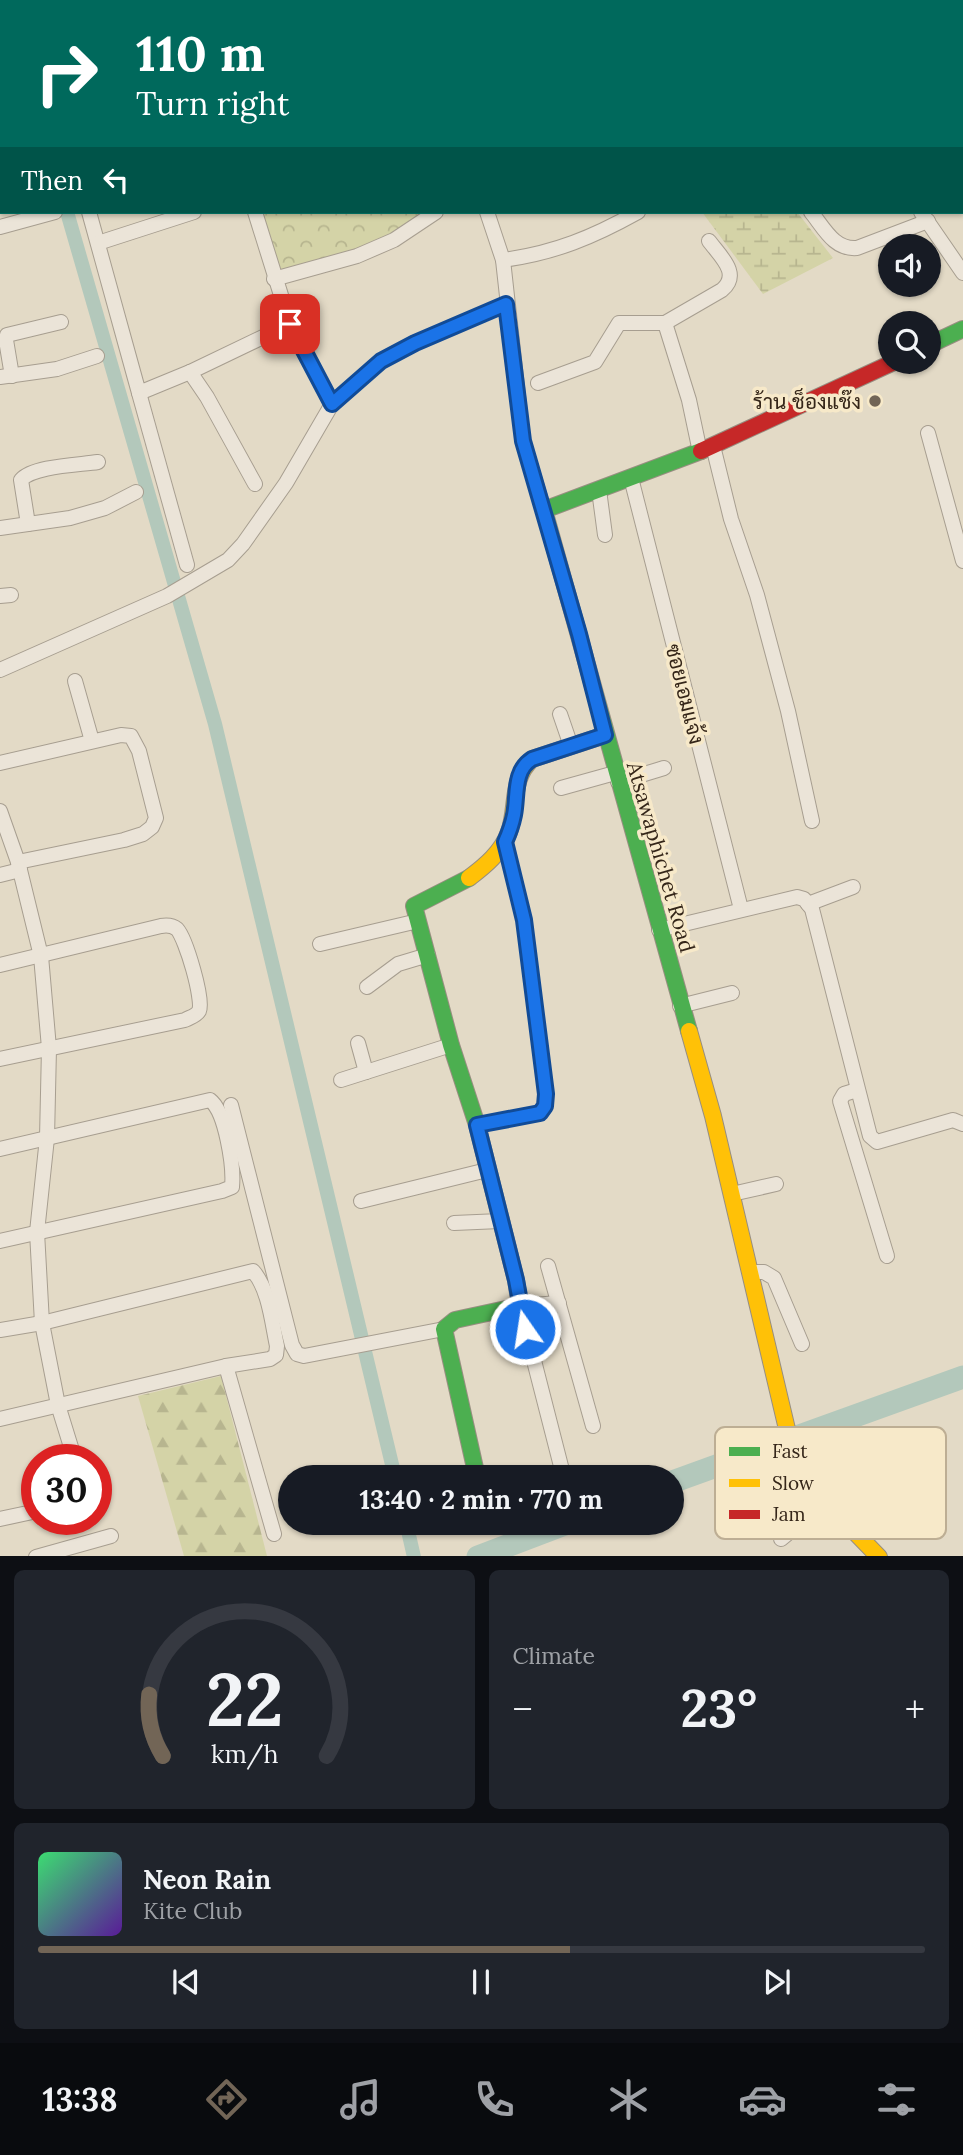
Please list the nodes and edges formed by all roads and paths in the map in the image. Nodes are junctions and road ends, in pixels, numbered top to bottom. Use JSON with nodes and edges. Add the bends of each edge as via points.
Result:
{"nodes":[{"id":1,"x":48,"y":214,"type":"edge"},
{"id":2,"x":90,"y":214,"type":"edge"},
{"id":3,"x":188,"y":214,"type":"edge"},
{"id":4,"x":256,"y":214,"type":"edge"},
{"id":5,"x":433,"y":214,"type":"edge"},
{"id":6,"x":488,"y":214,"type":"edge"},
{"id":7,"x":634,"y":214,"type":"edge"},
{"id":8,"x":813,"y":214,"type":"edge"},
{"id":9,"x":924,"y":216,"type":"edge"},
{"id":10,"x":0,"y":227,"type":"edge"},
{"id":11,"x":709,"y":241,"type":"dead end"},
{"id":12,"x":98,"y":243,"type":"junction"},
{"id":13,"x":503,"y":260,"type":"junction"},
{"id":14,"x":963,"y":273,"type":"edge"},
{"id":15,"x":274,"y":279,"type":"junction"},
{"id":16,"x":506,"y":304,"type":"junction"},
{"id":17,"x":61,"y":321,"type":"dead end"},
{"id":18,"x":665,"y":323,"type":"junction"},
{"id":19,"x":290,"y":324,"type":"junction"},
{"id":20,"x":963,"y":329,"type":"edge"},
{"id":21,"x":941,"y":339,"type":"edge"},
{"id":22,"x":97,"y":356,"type":"dead end"},
{"id":23,"x":878,"y":369,"type":"edge"},
{"id":24,"x":190,"y":373,"type":"junction"},
{"id":25,"x":6,"y":376,"type":"edge"},
{"id":26,"x":537,"y":383,"type":"dead end"},
{"id":27,"x":138,"y":393,"type":"junction"},
{"id":28,"x":332,"y":404,"type":"junction"},
{"id":29,"x":928,"y":433,"type":"dead end"},
{"id":30,"x":707,"y":449,"type":"junction"},
{"id":31,"x":98,"y":462,"type":"dead end"},
{"id":32,"x":631,"y":478,"type":"junction"},
{"id":33,"x":255,"y":484,"type":"dead end"},
{"id":34,"x":599,"y":490,"type":"junction"},
{"id":35,"x":136,"y":492,"type":"dead end"},
{"id":36,"x":544,"y":510,"type":"junction"},
{"id":37,"x":28,"y":524,"type":"junction"},
{"id":38,"x":0,"y":528,"type":"edge"},
{"id":39,"x":605,"y":535,"type":"dead end"},
{"id":40,"x":963,"y":561,"type":"edge"},
{"id":41,"x":187,"y":565,"type":"dead end"},
{"id":42,"x":0,"y":670,"type":"edge"},
{"id":43,"x":75,"y":681,"type":"dead end"},
{"id":44,"x":559,"y":714,"type":"dead end"},
{"id":45,"x":605,"y":735,"type":"junction"},
{"id":46,"x":92,"y":741,"type":"junction"},
{"id":47,"x":570,"y":746,"type":"junction"},
{"id":48,"x":0,"y":763,"type":"edge"},
{"id":49,"x":664,"y":768,"type":"dead end"},
{"id":50,"x":617,"y":778,"type":"junction"},
{"id":51,"x":561,"y":788,"type":"dead end"},
{"id":52,"x":0,"y":811,"type":"edge"},
{"id":53,"x":812,"y":821,"type":"dead end"},
{"id":54,"x":505,"y":842,"type":"junction"},
{"id":55,"x":19,"y":866,"type":"junction"},
{"id":56,"x":0,"y":875,"type":"edge"},
{"id":57,"x":853,"y":887,"type":"dead end"},
{"id":58,"x":808,"y":904,"type":"junction"},
{"id":59,"x":741,"y":909,"type":"junction"},
{"id":60,"x":418,"y":921,"type":"junction"},
{"id":61,"x":659,"y":930,"type":"junction"},
{"id":62,"x":320,"y":944,"type":"dead end"},
{"id":63,"x":428,"y":955,"type":"junction"},
{"id":64,"x":41,"y":956,"type":"junction"},
{"id":65,"x":0,"y":965,"type":"edge"},
{"id":66,"x":367,"y":988,"type":"dead end"},
{"id":67,"x":732,"y":993,"type":"dead end"},
{"id":68,"x":680,"y":1006,"type":"junction"},
{"id":69,"x":358,"y":1043,"type":"dead end"},
{"id":70,"x":451,"y":1045,"type":"junction"},
{"id":71,"x":49,"y":1048,"type":"junction"},
{"id":72,"x":0,"y":1059,"type":"edge"},
{"id":73,"x":366,"y":1072,"type":"junction"},
{"id":74,"x":341,"y":1080,"type":"dead end"},
{"id":75,"x":857,"y":1090,"type":"junction"},
{"id":76,"x":231,"y":1105,"type":"dead end"},
{"id":77,"x":963,"y":1124,"type":"edge"},
{"id":78,"x":477,"y":1125,"type":"junction"},
{"id":79,"x":47,"y":1138,"type":"junction"},
{"id":80,"x":0,"y":1149,"type":"edge"},
{"id":81,"x":487,"y":1170,"type":"junction"},
{"id":82,"x":776,"y":1184,"type":"dead end"},
{"id":83,"x":732,"y":1195,"type":"junction"},
{"id":84,"x":361,"y":1201,"type":"dead end"},
{"id":85,"x":500,"y":1221,"type":"junction"},
{"id":86,"x":454,"y":1223,"type":"dead end"},
{"id":87,"x":37,"y":1232,"type":"junction"},
{"id":88,"x":0,"y":1241,"type":"edge"},
{"id":89,"x":887,"y":1256,"type":"dead end"},
{"id":90,"x":548,"y":1266,"type":"dead end"},
{"id":91,"x":751,"y":1272,"type":"junction"},
{"id":92,"x":559,"y":1303,"type":"junction"},
{"id":93,"x":520,"y":1306,"type":"junction"},
{"id":94,"x":42,"y":1323,"type":"junction"},
{"id":95,"x":444,"y":1329,"type":"junction"},
{"id":96,"x":0,"y":1330,"type":"edge"},
{"id":97,"x":802,"y":1344,"type":"dead end"},
{"id":98,"x":226,"y":1366,"type":"junction"},
{"id":99,"x":58,"y":1405,"type":"junction"},
{"id":100,"x":0,"y":1419,"type":"edge"},
{"id":101,"x":593,"y":1426,"type":"dead end"},
{"id":102,"x":785,"y":1427,"type":"edge"},
{"id":103,"x":70,"y":1444,"type":"edge"},
{"id":104,"x":474,"y":1465,"type":"edge"},
{"id":105,"x":561,"y":1465,"type":"edge"},
{"id":106,"x":21,"y":1514,"type":"edge"},
{"id":107,"x":0,"y":1519,"type":"edge"},
{"id":108,"x":274,"y":1534,"type":"dead end"},
{"id":109,"x":111,"y":1536,"type":"dead end"},
{"id":110,"x":862,"y":1539,"type":"edge"},
{"id":111,"x":36,"y":1556,"type":"edge"},
{"id":112,"x":879,"y":1556,"type":"edge"}],
"edges":[{"from":1,"to":10,"type":"street"},
{"from":2,"to":12,"type":"street"},
{"from":3,"to":12,"type":"street"},
{"from":4,"to":15,"type":"street"},
{"from":5,"to":15,"type":"street","via":[[394,240],[357,256]]},
{"from":6,"to":13,"type":"street"},
{"from":7,"to":13,"type":"street","via":[[573,244]]},
{"from":8,"to":9,"type":"street","via":[[837,245],[846,249]]},
{"from":9,"to":14,"type":"street"},
{"from":11,"to":18,"type":"street","via":[[729,269],[730,283]]},
{"from":12,"to":27,"type":"street"},
{"from":13,"to":16,"type":"street"},
{"from":15,"to":19,"type":"street"},
{"from":16,"to":28,"type":"street","via":[[381,361]]},
{"from":16,"to":36,"type":"street","via":[[520,421]]},
{"from":17,"to":25,"type":"street","via":[[7,335]]},
{"from":18,"to":26,"type":"street","via":[[619,323],[595,362]]},
{"from":18,"to":30,"type":"street"},
{"from":19,"to":24,"type":"street"},
{"from":19,"to":28,"type":"street"},
{"from":20,"to":21,"type":"street"},
{"from":22,"to":25,"type":"street","via":[[57,369]]},
{"from":23,"to":30,"type":"street"},
{"from":24,"to":27,"type":"street"},
{"from":24,"to":33,"type":"street"},
{"from":27,"to":41,"type":"street"},
{"from":28,"to":42,"type":"street","via":[[286,484],[228,560],[167,596]]},
{"from":29,"to":40,"type":"street"},
{"from":30,"to":32,"type":"street"},
{"from":30,"to":53,"type":"street","via":[[754,581]]},
{"from":31,"to":37,"type":"street","via":[[25,475],[21,489]]},
{"from":32,"to":34,"type":"street"},
{"from":32,"to":59,"type":"street","name":"ซอยเอมแจ้ง"},
{"from":34,"to":36,"type":"street"},
{"from":34,"to":39,"type":"street"},
{"from":35,"to":37,"type":"street","via":[[105,508]]},
{"from":36,"to":45,"type":"street","name":"Atsawaphichet Road"},
{"from":37,"to":38,"type":"street"},
{"from":43,"to":46,"type":"street"},
{"from":44,"to":47,"type":"street"},
{"from":45,"to":47,"type":"street"},
{"from":45,"to":50,"type":"street","name":"Atsawaphichet Road"},
{"from":46,"to":48,"type":"street"},
{"from":46,"to":55,"type":"street","via":[[121,735],[135,740],[156,818],[152,827],[124,840]]},
{"from":47,"to":54,"type":"street","via":[[524,764]]},
{"from":49,"to":50,"type":"street"},
{"from":50,"to":51,"type":"street"},
{"from":50,"to":61,"type":"street","name":"Atsawaphichet Road"},
{"from":52,"to":55,"type":"street"},
{"from":54,"to":60,"type":"street","via":[[481,870],[414,906]]},
{"from":54,"to":78,"type":"street","via":[[524,920],[545,1106],[540,1113]]},
{"from":55,"to":56,"type":"street"},
{"from":55,"to":64,"type":"street"},
{"from":57,"to":58,"type":"street"},
{"from":58,"to":59,"type":"street","via":[[797,897]]},
{"from":58,"to":75,"type":"street"},
{"from":59,"to":61,"type":"street"},
{"from":60,"to":62,"type":"street"},
{"from":60,"to":63,"type":"street"},
{"from":61,"to":68,"type":"street","name":"Atsawaphichet Road"},
{"from":63,"to":66,"type":"street","via":[[398,964]]},
{"from":63,"to":70,"type":"street"},
{"from":64,"to":65,"type":"street"},
{"from":64,"to":71,"type":"street"},
{"from":64,"to":71,"type":"street","via":[[171,925],[185,942],[199,995],[200,1009],[185,1020]]},
{"from":67,"to":68,"type":"street"},
{"from":68,"to":83,"type":"street","name":"Atsawaphichet Road"},
{"from":69,"to":73,"type":"street"},
{"from":70,"to":73,"type":"street"},
{"from":70,"to":78,"type":"street"},
{"from":71,"to":72,"type":"street"},
{"from":71,"to":79,"type":"street"},
{"from":73,"to":74,"type":"street"},
{"from":75,"to":77,"type":"street","via":[[870,1136],[877,1142],[953,1120]]},
{"from":75,"to":89,"type":"street","via":[[844,1094],[840,1101]]},
{"from":76,"to":95,"type":"street","via":[[297,1354]]},
{"from":78,"to":81,"type":"street"},
{"from":79,"to":80,"type":"street"},
{"from":79,"to":87,"type":"street"},
{"from":79,"to":87,"type":"street","via":[[209,1100],[219,1112],[232,1163],[232,1187]]},
{"from":81,"to":84,"type":"street"},
{"from":81,"to":85,"type":"street"},
{"from":82,"to":83,"type":"street"},
{"from":83,"to":91,"type":"street","name":"Atsawaphichet Road"},
{"from":85,"to":86,"type":"street"},
{"from":85,"to":93,"type":"street"},
{"from":87,"to":88,"type":"street"},
{"from":87,"to":94,"type":"street"},
{"from":90,"to":92,"type":"street"},
{"from":91,"to":97,"type":"street","via":[[774,1278]]},
{"from":91,"to":102,"type":"street","name":"Atsawaphichet Road"},
{"from":92,"to":93,"type":"street"},
{"from":92,"to":101,"type":"street"},
{"from":93,"to":95,"type":"street","via":[[455,1320]]},
{"from":93,"to":105,"type":"street"},
{"from":94,"to":96,"type":"street"},
{"from":94,"to":98,"type":"street","via":[[253,1271],[263,1290],[276,1355]]},
{"from":94,"to":99,"type":"street"},
{"from":95,"to":104,"type":"street"},
{"from":98,"to":99,"type":"street"},
{"from":98,"to":108,"type":"street"},
{"from":99,"to":100,"type":"street"},
{"from":99,"to":103,"type":"street"},
{"from":106,"to":107,"type":"street"},
{"from":109,"to":111,"type":"street"},
{"from":110,"to":112,"type":"street","name":"Atsawaphichet Road"}]}
